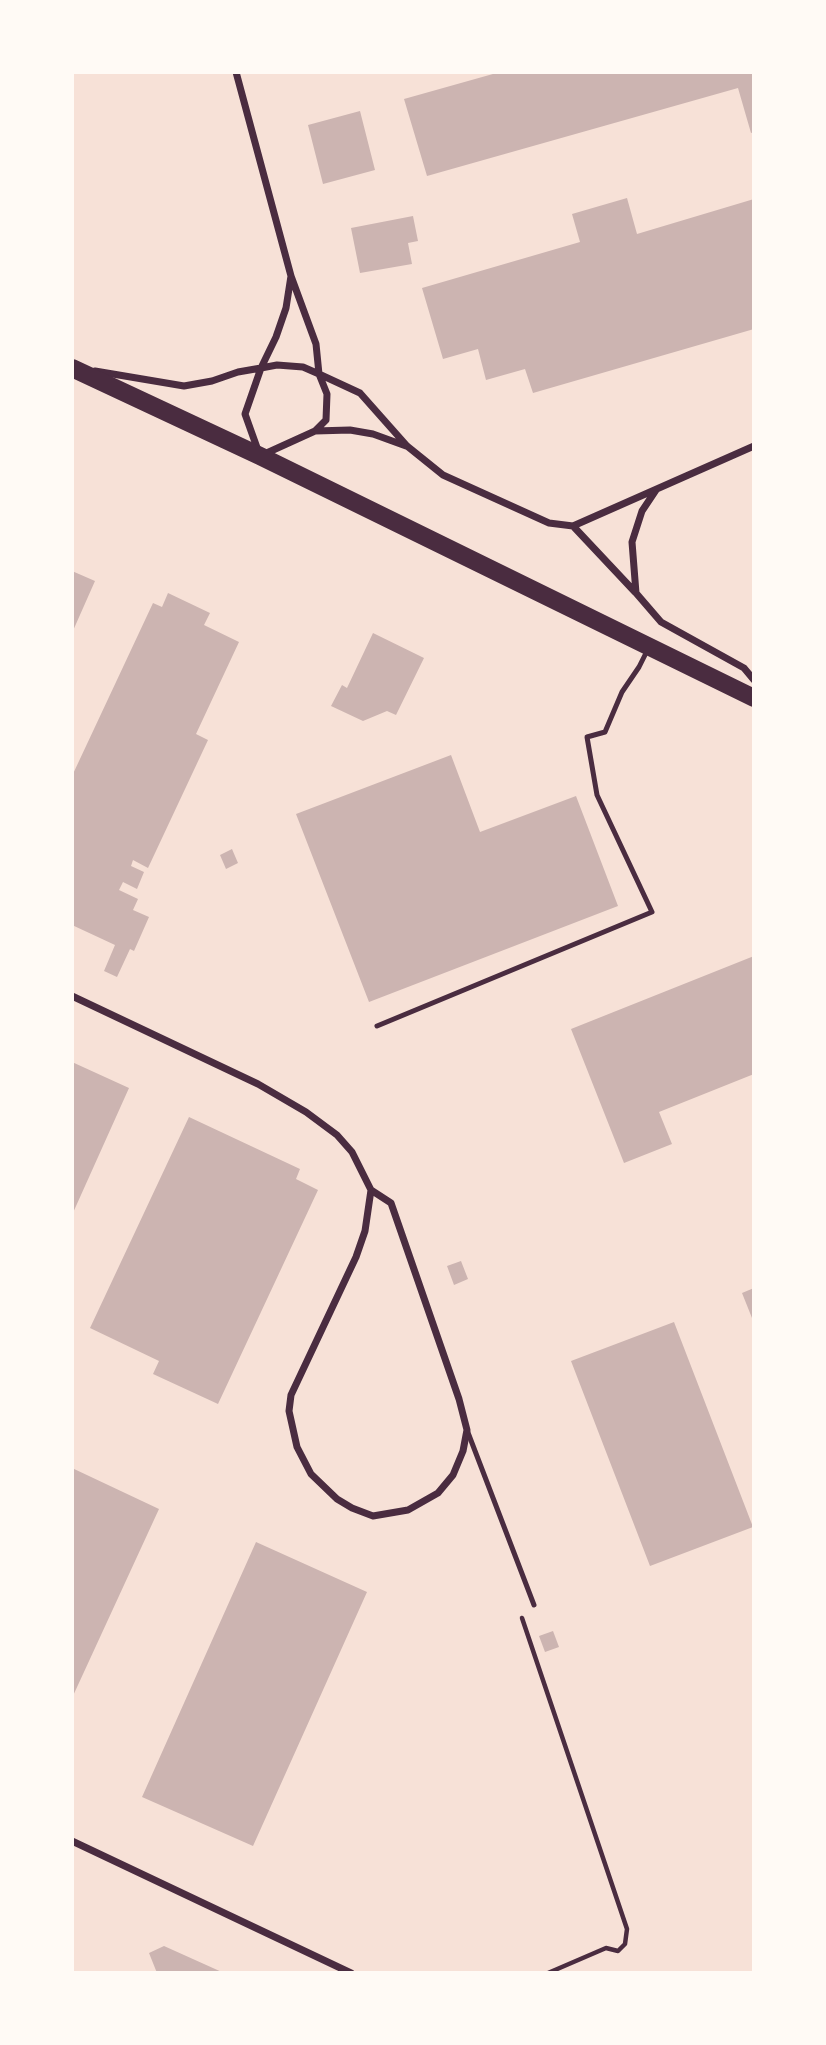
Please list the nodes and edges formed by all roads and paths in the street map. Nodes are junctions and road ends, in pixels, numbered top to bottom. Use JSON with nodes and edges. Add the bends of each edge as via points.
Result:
{"nodes":[{"id":1,"x":236,"y":72,"type":"edge"},
{"id":2,"x":291,"y":276,"type":"junction"},
{"id":3,"x":72,"y":367,"type":"edge"},
{"id":4,"x":261,"y":368,"type":"junction"},
{"id":5,"x":319,"y":374,"type":"junction"},
{"id":6,"x":315,"y":431,"type":"junction"},
{"id":7,"x":407,"y":446,"type":"junction"},
{"id":8,"x":754,"y":446,"type":"edge"},
{"id":9,"x":260,"y":456,"type":"junction"},
{"id":10,"x":657,"y":488,"type":"junction"},
{"id":11,"x":573,"y":526,"type":"junction"},
{"id":12,"x":636,"y":593,"type":"junction"},
{"id":13,"x":649,"y":646,"type":"junction"},
{"id":14,"x":754,"y":680,"type":"edge"},
{"id":15,"x":754,"y":698,"type":"edge"},
{"id":16,"x":72,"y":996,"type":"edge"},
{"id":17,"x":377,"y":1026,"type":"dead end"},
{"id":18,"x":372,"y":1191,"type":"junction"},
{"id":19,"x":467,"y":1430,"type":"junction"},
{"id":20,"x":534,"y":1605,"type":"joint"},
{"id":21,"x":72,"y":1841,"type":"edge"},
{"id":22,"x":351,"y":1973,"type":"edge"},
{"id":23,"x":548,"y":1973,"type":"edge"}],
"edges":[{"from":1,"to":2,"type":"street"},
{"from":2,"to":4,"type":"street","via":[[286,308]]},
{"from":2,"to":5,"type":"street","via":[[316,344]]},
{"from":3,"to":4,"type":"street","via":[[184,387]]},
{"from":3,"to":9,"type":"main road"},
{"from":4,"to":5,"type":"street","via":[[291,365]]},
{"from":4,"to":9,"type":"street","via":[[245,414]]},
{"from":5,"to":6,"type":"street","via":[[327,394],[327,413]]},
{"from":5,"to":7,"type":"street","via":[[360,393]]},
{"from":6,"to":7,"type":"street","via":[[350,430]]},
{"from":6,"to":9,"type":"street"},
{"from":7,"to":11,"type":"street","via":[[443,475],[549,523]]},
{"from":8,"to":10,"type":"street"},
{"from":9,"to":13,"type":"main road"},
{"from":10,"to":11,"type":"street"},
{"from":10,"to":12,"type":"street","via":[[642,511],[632,542]]},
{"from":11,"to":12,"type":"street"},
{"from":12,"to":14,"type":"street","via":[[661,622],[744,668]]},
{"from":13,"to":15,"type":"main road"},
{"from":13,"to":17,"type":"lane","via":[[605,732],[587,737],[597,795],[652,912]]},
{"from":16,"to":18,"type":"street","via":[[258,1084],[306,1112],[352,1152]]},
{"from":18,"to":19,"type":"street","via":[[391,1203]]},
{"from":18,"to":19,"type":"street","via":[[356,1257],[291,1395],[290,1420],[297,1447],[311,1474],[337,1499],[373,1516],[408,1510],[438,1493],[453,1475]]},
{"from":19,"to":20,"type":"lane"},
{"from":20,"to":23,"type":"path","via":[[521,1614],[627,1929],[625,1944],[618,1951],[606,1948]]},
{"from":21,"to":22,"type":"street"}]}
